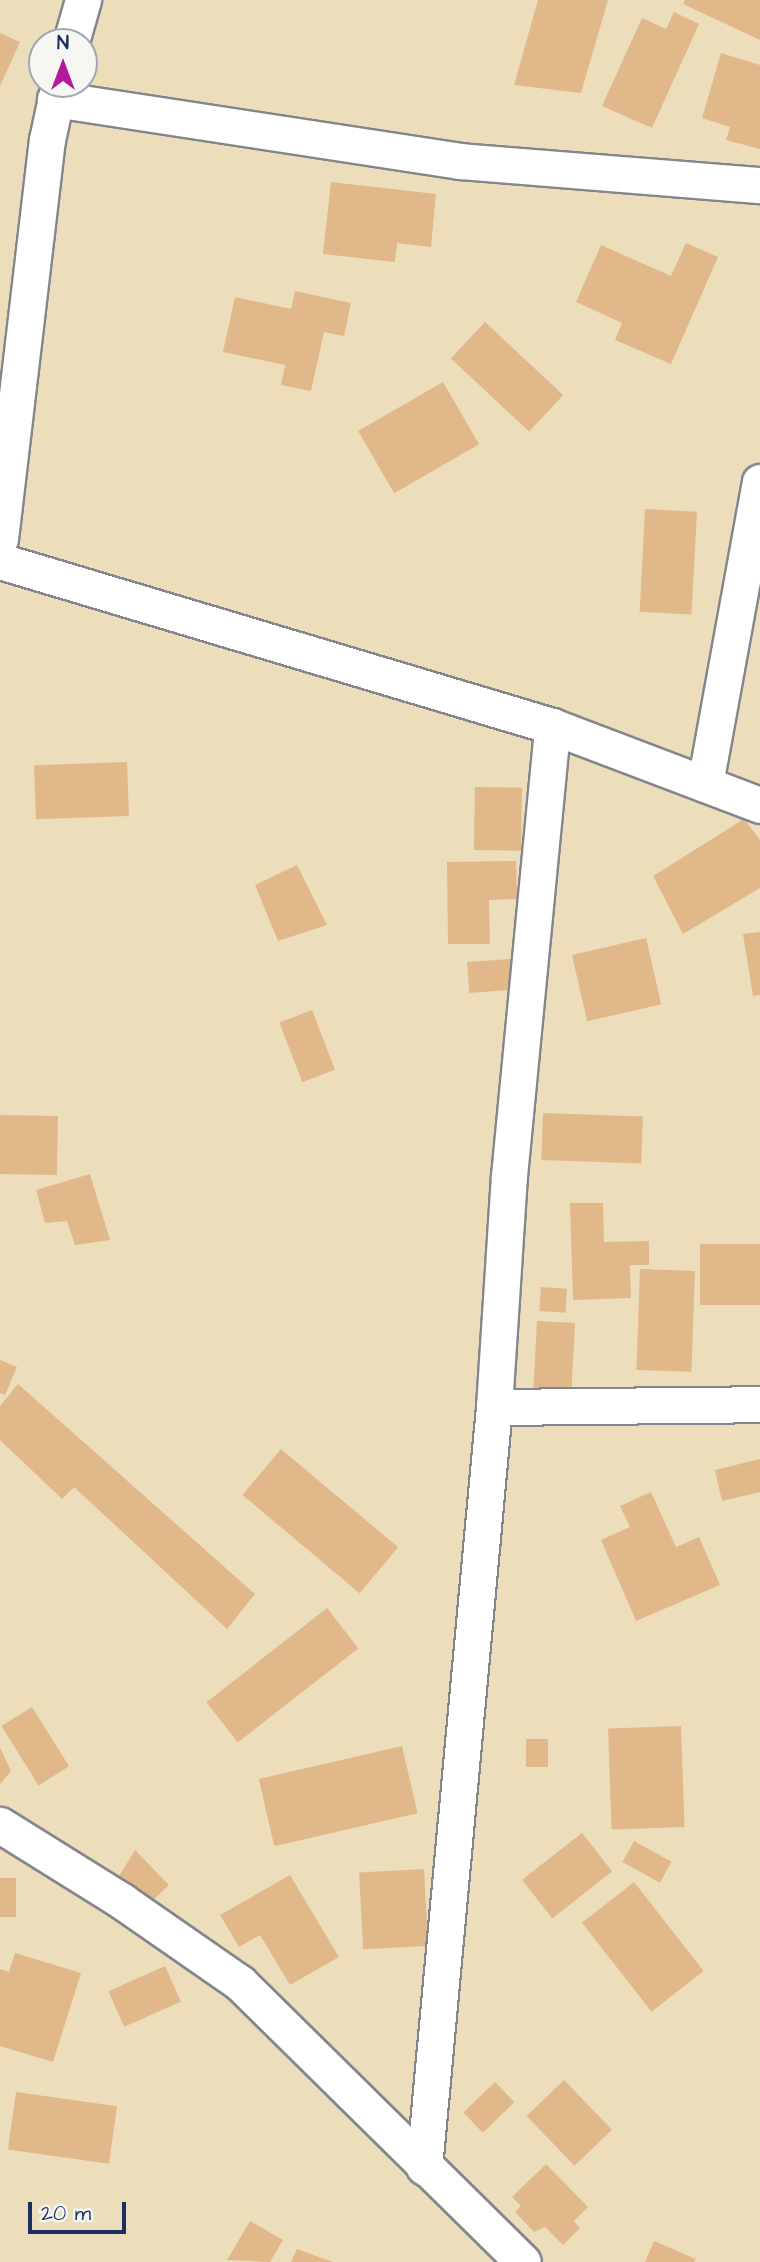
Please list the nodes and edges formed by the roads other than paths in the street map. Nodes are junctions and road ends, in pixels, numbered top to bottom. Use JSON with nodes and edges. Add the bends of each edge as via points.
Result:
{"nodes":[{"id":1,"x":77,"y":3,"type":"edge"},
{"id":2,"x":73,"y":28,"type":"edge"},
{"id":3,"x":56,"y":98,"type":"edge"},
{"id":4,"x":93,"y":98,"type":"edge"},
{"id":5,"x":760,"y":185,"type":"edge"},
{"id":6,"x":760,"y":482,"type":"edge"},
{"id":7,"x":0,"y":539,"type":"edge"},
{"id":8,"x":0,"y":561,"type":"edge"},
{"id":9,"x":552,"y":726,"type":"junction"},
{"id":10,"x":705,"y":784,"type":"junction"},
{"id":11,"x":760,"y":805,"type":"edge"},
{"id":12,"x":760,"y":1404,"type":"edge"},
{"id":13,"x":494,"y":1407,"type":"junction"},
{"id":14,"x":0,"y":1825,"type":"edge"},
{"id":15,"x":424,"y":2166,"type":"junction"},
{"id":16,"x":523,"y":2262,"type":"edge"}],
"edges":[{"from":1,"to":2,"type":"street"},
{"from":3,"to":7,"type":"street"},
{"from":4,"to":5,"type":"street","via":[[460,160]]},
{"from":6,"to":10,"type":"street"},
{"from":8,"to":9,"type":"street"},
{"from":9,"to":10,"type":"street"},
{"from":9,"to":13,"type":"street","via":[[509,1176]]},
{"from":10,"to":11,"type":"street"},
{"from":12,"to":13,"type":"street"},
{"from":13,"to":15,"type":"street"},
{"from":14,"to":15,"type":"street","via":[[122,1901],[240,1983]]},
{"from":15,"to":16,"type":"street"}]}
